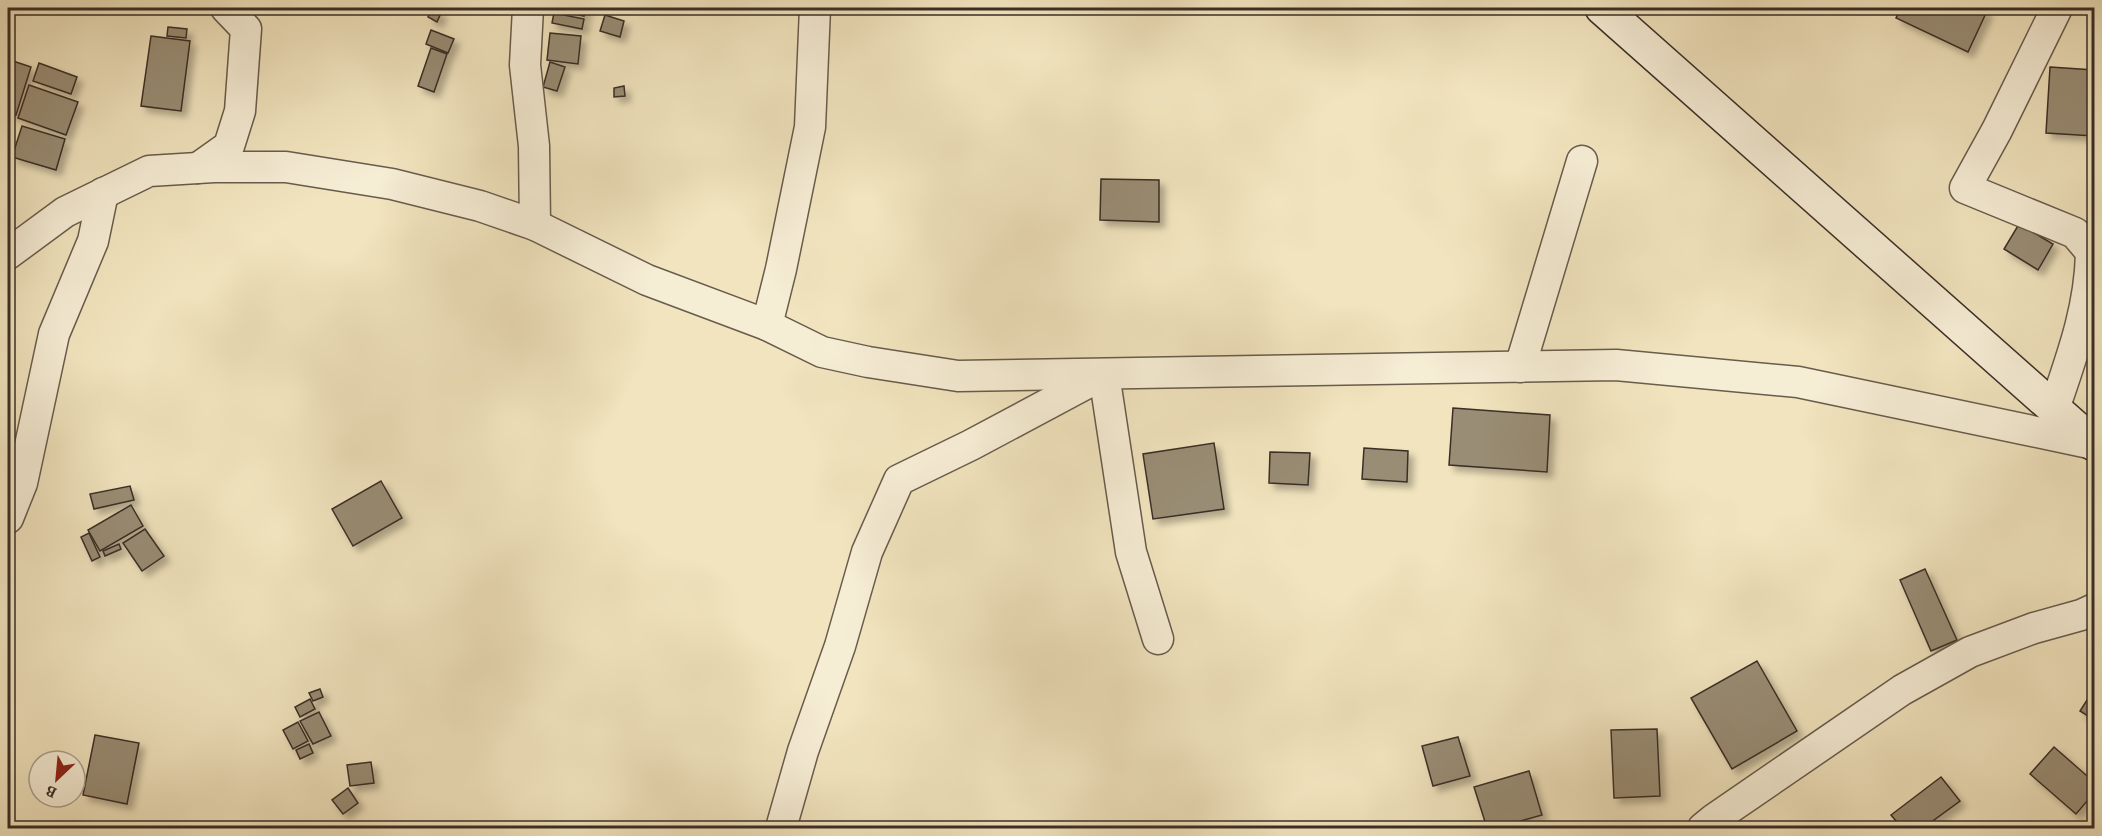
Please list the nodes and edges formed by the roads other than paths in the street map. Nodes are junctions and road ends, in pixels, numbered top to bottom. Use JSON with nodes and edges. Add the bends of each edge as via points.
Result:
{"nodes":[{"id":1,"x":226,"y":8,"type":"edge"},
{"id":2,"x":528,"y":8,"type":"edge"},
{"id":3,"x":815,"y":8,"type":"edge"},
{"id":4,"x":1602,"y":8,"type":"edge"},
{"id":5,"x":2057,"y":8,"type":"edge"},
{"id":6,"x":1582,"y":161,"type":"dead end"},
{"id":7,"x":198,"y":168,"type":"junction"},
{"id":8,"x":103,"y":193,"type":"junction"},
{"id":9,"x":535,"y":225,"type":"junction"},
{"id":10,"x":8,"y":254,"type":"edge"},
{"id":11,"x":767,"y":325,"type":"junction"},
{"id":12,"x":1520,"y":367,"type":"junction"},
{"id":13,"x":1104,"y":374,"type":"junction"},
{"id":14,"x":2054,"y":409,"type":"junction"},
{"id":15,"x":2094,"y":444,"type":"edge"},
{"id":16,"x":8,"y":518,"type":"edge"},
{"id":17,"x":2094,"y":609,"type":"edge"},
{"id":18,"x":1158,"y":639,"type":"dead end"},
{"id":19,"x":781,"y":828,"type":"edge"},
{"id":20,"x":1702,"y":828,"type":"edge"}],
"edges":[{"from":1,"to":7,"type":"street","via":[[246,29],[240,111],[229,146]]},
{"from":2,"to":9,"type":"street","via":[[525,65],[534,146]]},
{"from":3,"to":11,"type":"street","via":[[810,127]]},
{"from":4,"to":14,"type":"street"},
{"from":5,"to":14,"type":"street","via":[[1965,188],[2075,233],[2091,252],[2091,283]]},
{"from":6,"to":12,"type":"street"},
{"from":7,"to":8,"type":"street","via":[[149,171]]},
{"from":7,"to":9,"type":"street","via":[[286,166],[380,182],[480,206]]},
{"from":8,"to":10,"type":"street","via":[[65,212]]},
{"from":8,"to":16,"type":"street","via":[[93,241],[54,334],[22,483]]},
{"from":9,"to":11,"type":"street","via":[[646,280]]},
{"from":11,"to":13,"type":"street","via":[[822,352],[958,376]]},
{"from":12,"to":13,"type":"street"},
{"from":12,"to":15,"type":"street","via":[[1616,365],[1798,382]]},
{"from":13,"to":18,"type":"street","via":[[1131,552]]},
{"from":13,"to":19,"type":"street","via":[[899,480],[867,552]]},
{"from":14,"to":15,"type":"street"},
{"from":17,"to":20,"type":"street","via":[[1960,657],[1902,690]]}]}
